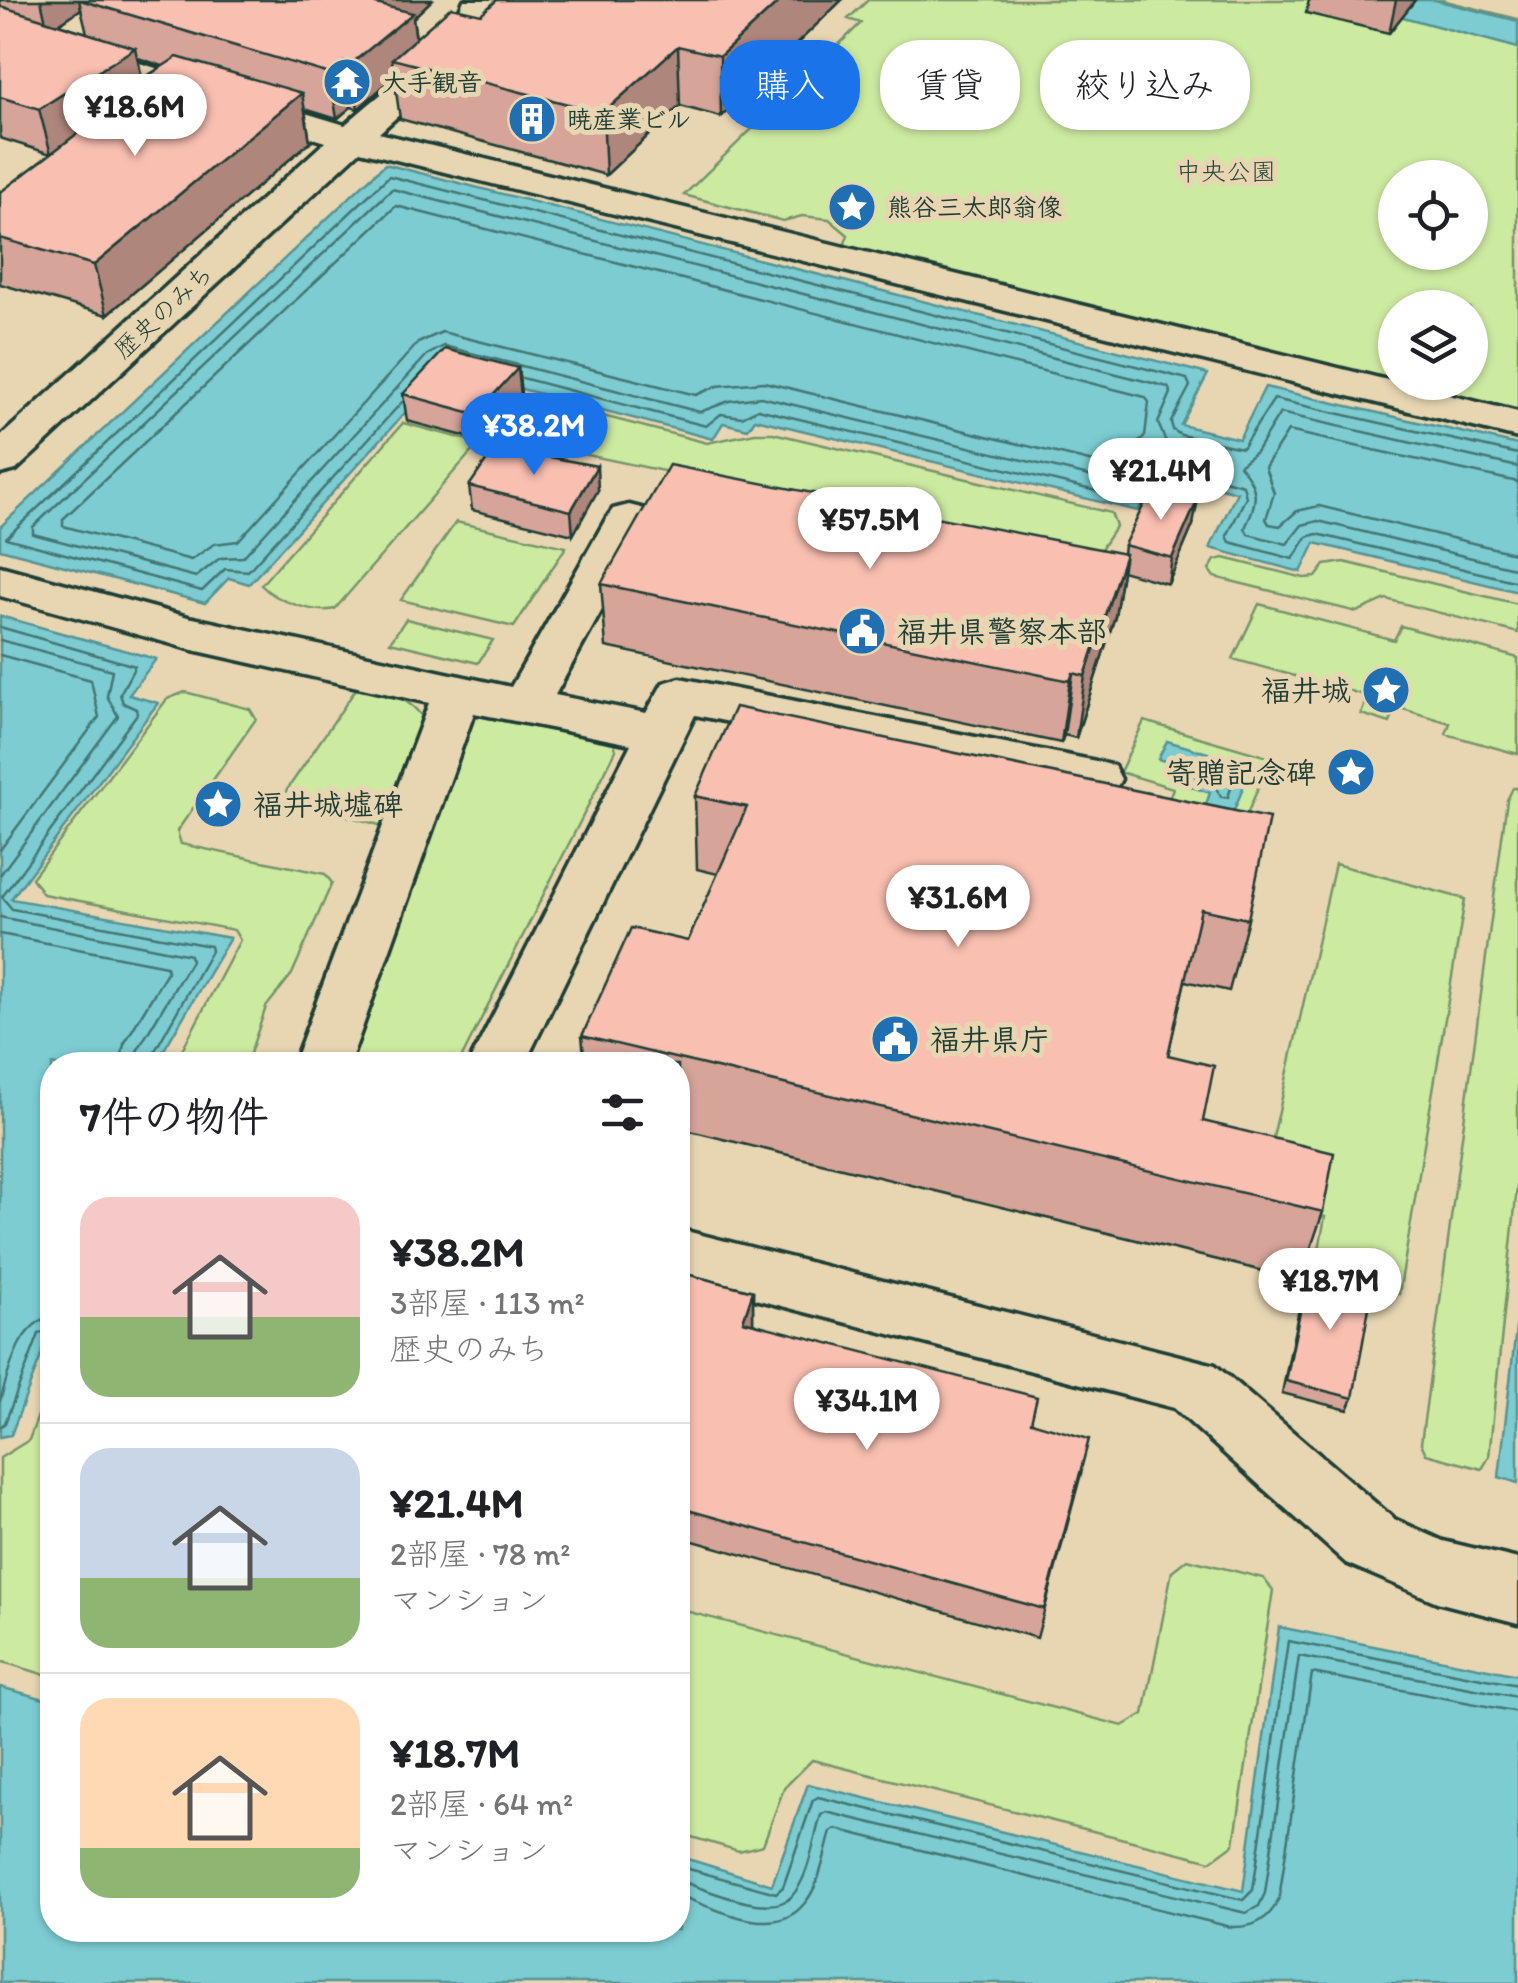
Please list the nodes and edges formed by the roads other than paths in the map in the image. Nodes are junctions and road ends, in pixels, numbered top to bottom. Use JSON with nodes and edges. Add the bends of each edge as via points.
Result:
{"nodes":[{"id":1,"x":482,"y":0,"type":"edge"},
{"id":2,"x":85,"y":27,"type":"edge"},
{"id":3,"x":0,"y":31,"type":"edge"},
{"id":4,"x":54,"y":48,"type":"junction"},
{"id":5,"x":181,"y":89,"type":"junction"},
{"id":6,"x":148,"y":110,"type":"edge"},
{"id":7,"x":339,"y":149,"type":"junction"},
{"id":8,"x":1518,"y":425,"type":"edge"},
{"id":9,"x":0,"y":461,"type":"edge"},
{"id":10,"x":629,"y":519,"type":"dead end"},
{"id":11,"x":0,"y":581,"type":"edge"},
{"id":12,"x":458,"y":693,"type":"junction"},
{"id":13,"x":525,"y":705,"type":"junction"},
{"id":14,"x":661,"y":733,"type":"junction"},
{"id":15,"x":1096,"y":778,"type":"edge"},
{"id":16,"x":326,"y":1052,"type":"edge"},
{"id":17,"x":502,"y":1052,"type":"edge"},
{"id":18,"x":690,"y":1257,"type":"edge"},
{"id":19,"x":1518,"y":1592,"type":"edge"}],
"edges":[{"from":1,"to":7,"type":"street","name":"歴史のみち","via":[[461,36]]},
{"from":2,"to":4,"type":"street"},
{"from":3,"to":4,"type":"street"},
{"from":4,"to":5,"type":"street"},
{"from":5,"to":6,"type":"street"},
{"from":5,"to":7,"type":"street"},
{"from":7,"to":8,"type":"street"},
{"from":7,"to":9,"type":"street","name":"歴史のみち"},
{"from":10,"to":13,"type":"street"},
{"from":11,"to":12,"type":"street","via":[[193,634]]},
{"from":12,"to":13,"type":"street"},
{"from":12,"to":16,"type":"street"},
{"from":13,"to":14,"type":"street"},
{"from":14,"to":15,"type":"street","via":[[680,694]]},
{"from":14,"to":17,"type":"street"},
{"from":18,"to":19,"type":"street","via":[[1193,1384],[1370,1541],[1437,1571]]}]}
